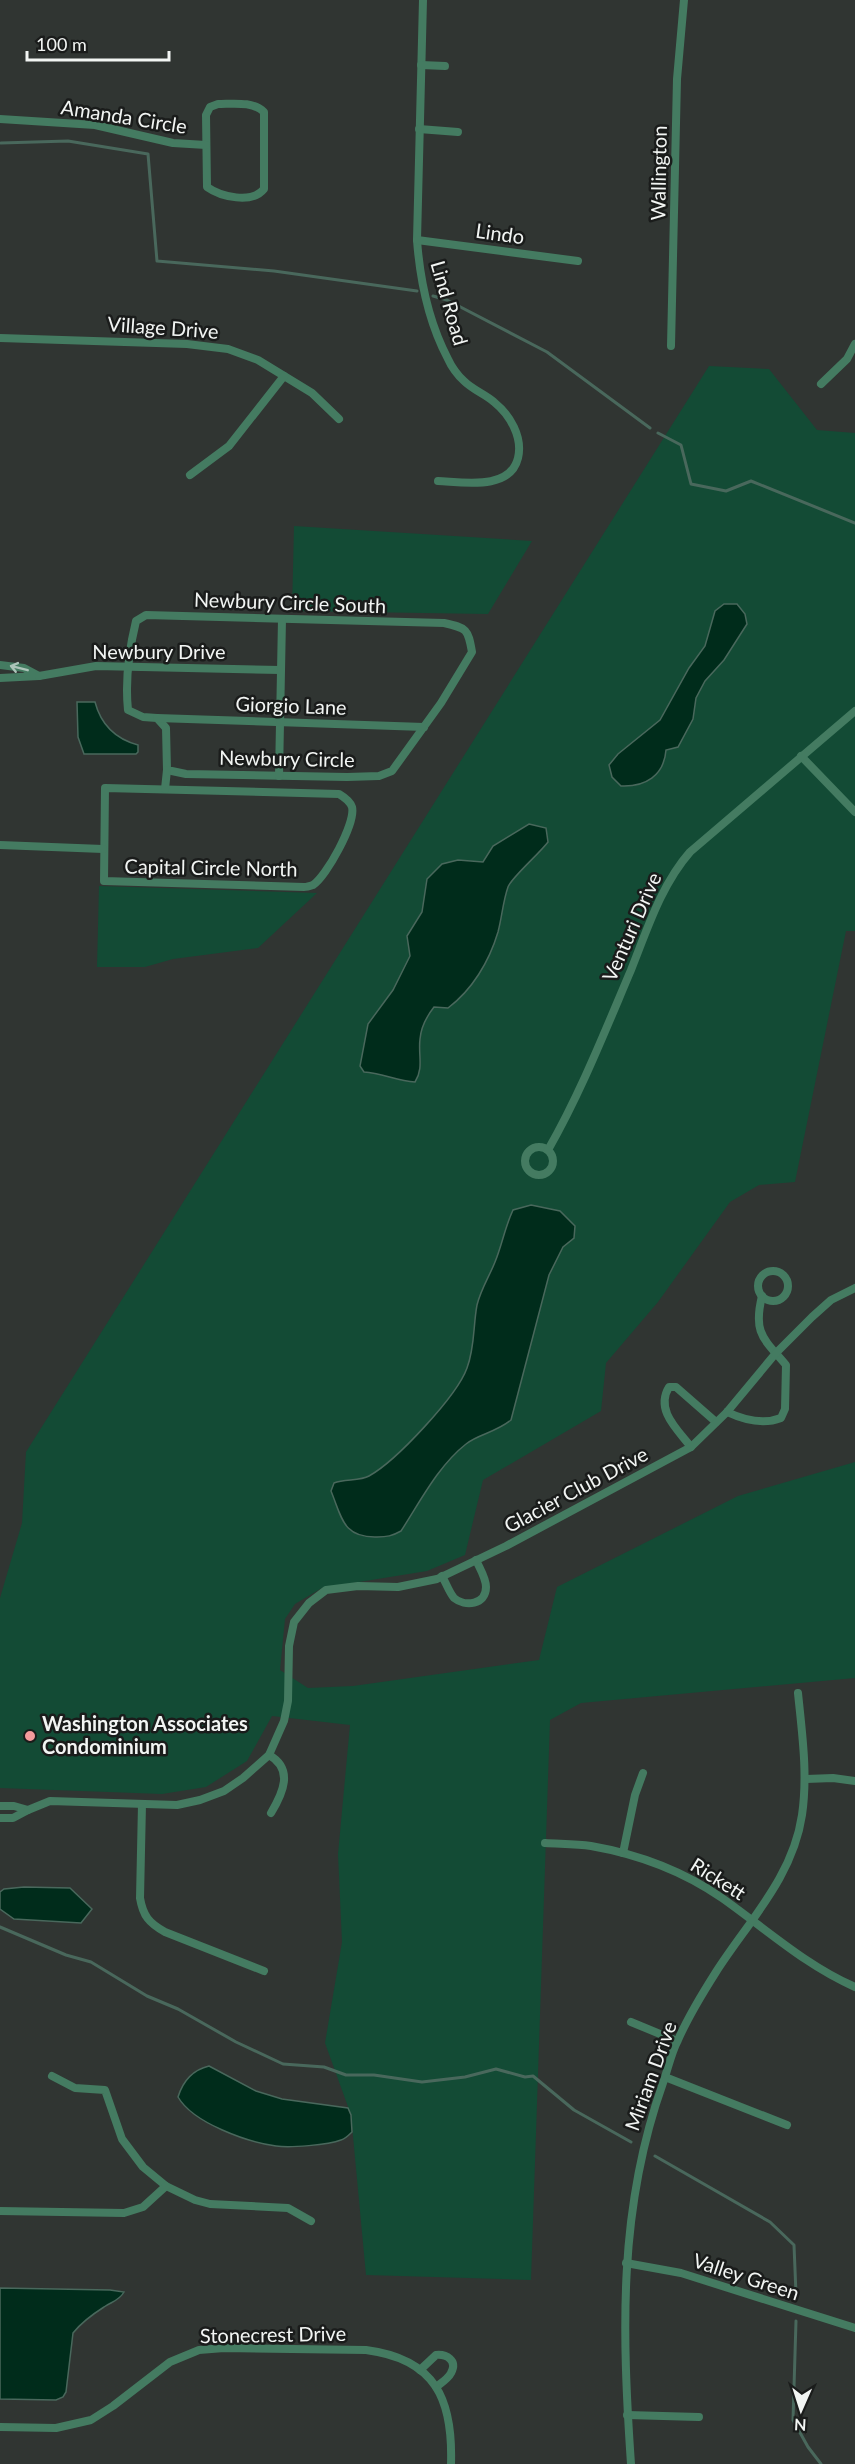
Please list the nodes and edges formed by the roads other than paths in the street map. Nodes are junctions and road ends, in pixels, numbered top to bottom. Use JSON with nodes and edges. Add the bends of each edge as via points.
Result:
{"nodes":[{"id":1,"x":423,"y":0,"type":"edge"},
{"id":2,"x":684,"y":0,"type":"edge"},
{"id":3,"x":421,"y":65,"type":"junction"},
{"id":4,"x":445,"y":66,"type":"dead end"},
{"id":5,"x":0,"y":119,"type":"edge"},
{"id":6,"x":419,"y":129,"type":"junction"},
{"id":7,"x":458,"y":132,"type":"dead end"},
{"id":8,"x":206,"y":145,"type":"junction"},
{"id":9,"x":417,"y":240,"type":"junction"},
{"id":10,"x":578,"y":261,"type":"dead end"},
{"id":11,"x":0,"y":338,"type":"edge"},
{"id":12,"x":855,"y":344,"type":"edge"},
{"id":13,"x":671,"y":346,"type":"dead end"},
{"id":14,"x":284,"y":376,"type":"junction"},
{"id":15,"x":821,"y":384,"type":"dead end"},
{"id":16,"x":339,"y":418,"type":"dead end"},
{"id":17,"x":190,"y":475,"type":"dead end"},
{"id":18,"x":438,"y":481,"type":"dead end"},
{"id":19,"x":282,"y":619,"type":"junction"},
{"id":20,"x":472,"y":652,"type":"joint"},
{"id":21,"x":0,"y":665,"type":"edge"},
{"id":22,"x":129,"y":667,"type":"junction"},
{"id":23,"x":280,"y":670,"type":"junction"},
{"id":24,"x":39,"y":676,"type":"junction"},
{"id":25,"x":0,"y":678,"type":"edge"},
{"id":26,"x":855,"y":711,"type":"edge"},
{"id":27,"x":157,"y":718,"type":"junction"},
{"id":28,"x":280,"y":722,"type":"junction"},
{"id":29,"x":424,"y":727,"type":"junction"},
{"id":30,"x":801,"y":756,"type":"junction"},
{"id":31,"x":167,"y":770,"type":"junction"},
{"id":32,"x":279,"y":776,"type":"junction"},
{"id":33,"x":165,"y":789,"type":"junction"},
{"id":34,"x":855,"y":812,"type":"edge"},
{"id":35,"x":0,"y":845,"type":"edge"},
{"id":36,"x":103,"y":849,"type":"junction"},
{"id":37,"x":548,"y":1150,"type":"dead end"},
{"id":38,"x":855,"y":1288,"type":"edge"},
{"id":39,"x":762,"y":1296,"type":"dead end"},
{"id":40,"x":776,"y":1353,"type":"junction"},
{"id":41,"x":727,"y":1412,"type":"junction"},
{"id":42,"x":716,"y":1422,"type":"junction"},
{"id":43,"x":691,"y":1447,"type":"junction"},
{"id":44,"x":476,"y":1560,"type":"junction"},
{"id":45,"x":442,"y":1576,"type":"junction"},
{"id":46,"x":798,"y":1693,"type":"dead end"},
{"id":47,"x":268,"y":1755,"type":"junction"},
{"id":48,"x":643,"y":1773,"type":"dead end"},
{"id":49,"x":806,"y":1779,"type":"junction"},
{"id":50,"x":855,"y":1782,"type":"edge"},
{"id":51,"x":142,"y":1804,"type":"junction"},
{"id":52,"x":0,"y":1806,"type":"edge"},
{"id":53,"x":28,"y":1810,"type":"junction"},
{"id":54,"x":271,"y":1813,"type":"dead end"},
{"id":55,"x":0,"y":1818,"type":"edge"},
{"id":56,"x":545,"y":1843,"type":"dead end"},
{"id":57,"x":623,"y":1853,"type":"junction"},
{"id":58,"x":752,"y":1922,"type":"junction"},
{"id":59,"x":264,"y":1971,"type":"dead end"},
{"id":60,"x":855,"y":1987,"type":"edge"},
{"id":61,"x":631,"y":2022,"type":"dead end"},
{"id":62,"x":677,"y":2041,"type":"junction"},
{"id":63,"x":52,"y":2076,"type":"dead end"},
{"id":64,"x":665,"y":2077,"type":"junction"},
{"id":65,"x":786,"y":2125,"type":"dead end"},
{"id":66,"x":166,"y":2186,"type":"junction"},
{"id":67,"x":0,"y":2211,"type":"edge"},
{"id":68,"x":311,"y":2221,"type":"dead end"},
{"id":69,"x":626,"y":2263,"type":"junction"},
{"id":70,"x":855,"y":2328,"type":"edge"},
{"id":71,"x":420,"y":2370,"type":"junction"},
{"id":72,"x":436,"y":2387,"type":"junction"},
{"id":73,"x":627,"y":2415,"type":"junction"},
{"id":74,"x":699,"y":2417,"type":"dead end"},
{"id":75,"x":0,"y":2427,"type":"edge"},
{"id":76,"x":451,"y":2464,"type":"edge"},
{"id":77,"x":631,"y":2464,"type":"edge"}],
"edges":[{"from":1,"to":3,"type":"street","name":"Lind Road"},
{"from":2,"to":13,"type":"street","name":"Wallington","via":[[677,79]]},
{"from":3,"to":4,"type":"street"},
{"from":3,"to":6,"type":"street","name":"Lind Road"},
{"from":5,"to":8,"type":"street","name":"Amanda Circle","via":[[95,125],[173,143]]},
{"from":6,"to":7,"type":"street"},
{"from":6,"to":9,"type":"street","name":"Lind Road"},
{"from":8,"to":8,"type":"street","via":[[207,187],[217,194],[250,198],[259,195],[264,189],[264,111],[259,107],[210,107],[206,116]]},
{"from":9,"to":10,"type":"street","name":"Lindo"},
{"from":9,"to":18,"type":"street","name":"Lind Road","via":[[419,273],[448,361],[464,381],[496,402],[515,428],[519,442],[515,470],[501,479]]},
{"from":11,"to":14,"type":"street","name":"Village Drive","via":[[187,344],[228,349],[258,360]]},
{"from":12,"to":15,"type":"street"},
{"from":14,"to":16,"type":"street","name":"Village Drive","via":[[312,393]]},
{"from":14,"to":17,"type":"street","via":[[229,446]]},
{"from":19,"to":20,"type":"street","name":"Newbury Circle South","via":[[444,623],[468,632]]},
{"from":19,"to":22,"type":"street","name":"Newbury Circle South","via":[[146,615],[136,621]]},
{"from":19,"to":23,"type":"street"},
{"from":20,"to":29,"type":"street","name":"Newbury Circle"},
{"from":24,"to":21,"type":"street","name":"Newbury Drive","one_way":true,"via":[[24,668]]},
{"from":22,"to":23,"type":"street","name":"Newbury Drive"},
{"from":22,"to":24,"type":"street","name":"Newbury Drive","via":[[96,666]]},
{"from":22,"to":27,"type":"street","via":[[128,710]]},
{"from":23,"to":28,"type":"street"},
{"from":24,"to":25,"type":"street","name":"Newbury Drive"},
{"from":26,"to":30,"type":"street","name":"Venturi Drive"},
{"from":27,"to":28,"type":"street","name":"Giorgio Lane"},
{"from":27,"to":31,"type":"street","via":[[166,728]]},
{"from":28,"to":29,"type":"street","name":"Giorgio Lane"},
{"from":28,"to":32,"type":"street"},
{"from":29,"to":32,"type":"street","name":"Newbury Circle","via":[[392,771],[380,776]]},
{"from":30,"to":34,"type":"street"},
{"from":30,"to":37,"type":"street","name":"Venturi Drive","via":[[680,863],[661,898],[580,1091]]},
{"from":31,"to":32,"type":"street","name":"Newbury Circle"},
{"from":31,"to":33,"type":"street"},
{"from":33,"to":36,"type":"street","via":[[105,788]]},
{"from":33,"to":36,"type":"street","name":"Capital Circle North","via":[[339,795],[352,806],[352,819],[348,832],[314,884],[304,888],[104,881]]},
{"from":35,"to":36,"type":"street"},
{"from":38,"to":40,"type":"street","name":"Glacier Club Drive","via":[[831,1300]]},
{"from":39,"to":40,"type":"street","via":[[757,1316],[759,1328]]},
{"from":40,"to":41,"type":"street","name":"Glacier Club Drive"},
{"from":40,"to":41,"type":"street","via":[[786,1365],[781,1418],[753,1421]]},
{"from":41,"to":42,"type":"street","name":"Glacier Club Drive"},
{"from":42,"to":43,"type":"street","name":"Glacier Club Drive"},
{"from":42,"to":43,"type":"street","via":[[676,1387],[669,1387],[664,1394],[667,1416]]},
{"from":43,"to":44,"type":"street","name":"Glacier Club Drive"},
{"from":44,"to":45,"type":"street","name":"Glacier Club Drive"},
{"from":44,"to":45,"type":"street","via":[[486,1592],[473,1604],[462,1604],[452,1596]]},
{"from":45,"to":47,"type":"street","name":"Glacier Club Drive","via":[[398,1587],[327,1590],[309,1603],[294,1622],[289,1646],[288,1701],[284,1721]]},
{"from":46,"to":49,"type":"street","name":"Miriam Drive"},
{"from":47,"to":51,"type":"street","name":"Glacier Club Drive","via":[[234,1784],[200,1800],[177,1805]]},
{"from":47,"to":54,"type":"street","via":[[278,1760],[283,1771],[281,1796]]},
{"from":48,"to":57,"type":"street"},
{"from":49,"to":50,"type":"street"},
{"from":49,"to":58,"type":"street","name":"Miriam Drive","via":[[795,1844],[781,1876]]},
{"from":51,"to":53,"type":"street","name":"Glacier Club Drive","via":[[50,1801]]},
{"from":51,"to":59,"type":"street","via":[[140,1898],[150,1923]]},
{"from":52,"to":53,"type":"street","name":"Glacier Club Drive"},
{"from":53,"to":55,"type":"street","name":"Glacier Club Drive","via":[[13,1818]]},
{"from":56,"to":57,"type":"street","name":"Rickett"},
{"from":57,"to":58,"type":"street","name":"Rickett","via":[[662,1865],[691,1880]]},
{"from":58,"to":60,"type":"street","name":"Rickett","via":[[836,1979]]},
{"from":58,"to":62,"type":"street","name":"Miriam Drive","via":[[716,1972]]},
{"from":61,"to":62,"type":"street"},
{"from":62,"to":64,"type":"street","name":"Miriam Drive"},
{"from":63,"to":66,"type":"street","via":[[75,2088],[105,2091],[122,2139],[143,2167]]},
{"from":64,"to":65,"type":"street"},
{"from":64,"to":69,"type":"street","name":"Miriam Drive","via":[[640,2160]]},
{"from":66,"to":67,"type":"street","via":[[143,2207],[124,2213]]},
{"from":66,"to":68,"type":"street","via":[[210,2204],[288,2208]]},
{"from":69,"to":70,"type":"street","name":"Valley Green","via":[[681,2273]]},
{"from":69,"to":73,"type":"street","name":"Miriam Drive"},
{"from":71,"to":72,"type":"street","name":"Stonecrest Drive"},
{"from":71,"to":72,"type":"street","via":[[435,2355],[450,2358],[452,2372]]},
{"from":71,"to":75,"type":"street","name":"Stonecrest Drive","via":[[399,2358],[366,2350],[211,2349],[170,2362],[113,2406],[80,2424],[56,2428]]},
{"from":72,"to":76,"type":"street","name":"Stonecrest Drive","via":[[451,2427]]},
{"from":73,"to":74,"type":"street"},
{"from":73,"to":77,"type":"street","name":"Miriam Drive"}]}
